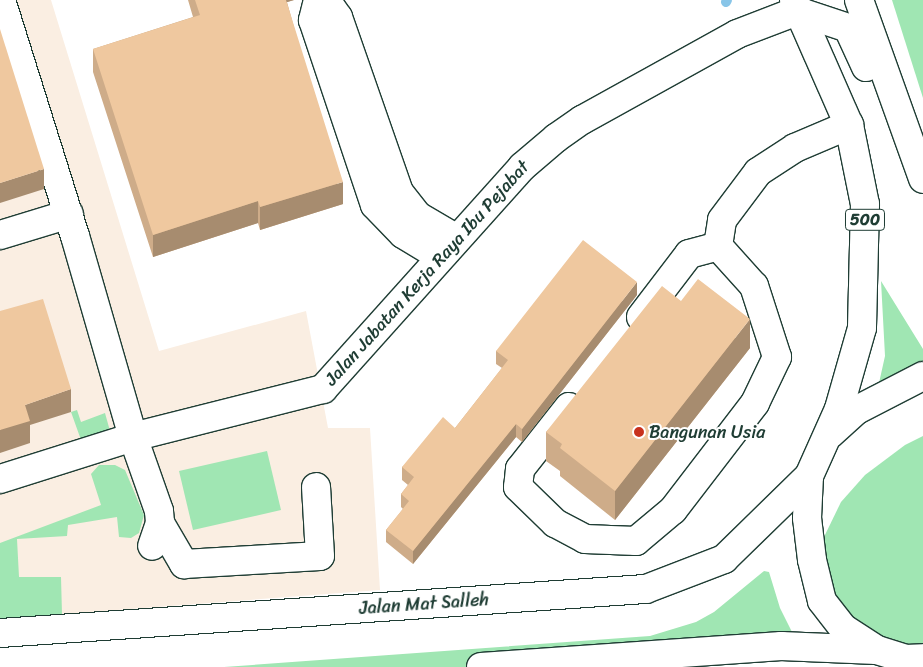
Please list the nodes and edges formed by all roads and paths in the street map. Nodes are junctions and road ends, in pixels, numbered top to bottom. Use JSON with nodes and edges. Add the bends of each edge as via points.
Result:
{"nodes":[{"id":1,"x":1,"y":0,"type":"edge"},
{"id":2,"x":318,"y":0,"type":"edge"},
{"id":3,"x":326,"y":0,"type":"edge"},
{"id":4,"x":859,"y":0,"type":"edge"},
{"id":5,"x":796,"y":6,"type":"edge"},
{"id":6,"x":902,"y":121,"type":"junction"},
{"id":7,"x":850,"y":125,"type":"junction"},
{"id":8,"x":922,"y":171,"type":"edge"},
{"id":9,"x":69,"y":214,"type":"junction"},
{"id":10,"x":0,"y":235,"type":"edge"},
{"id":11,"x":718,"y":246,"type":"junction"},
{"id":12,"x":449,"y":248,"type":"junction"},
{"id":13,"x":626,"y":336,"type":"edge"},
{"id":14,"x":923,"y":376,"type":"edge"},
{"id":15,"x":585,"y":388,"type":"edge"},
{"id":16,"x":826,"y":436,"type":"junction"},
{"id":17,"x":133,"y":437,"type":"junction"},
{"id":18,"x":809,"y":476,"type":"junction"},
{"id":19,"x":0,"y":479,"type":"edge"},
{"id":20,"x":316,"y":487,"type":"dead end"},
{"id":21,"x":0,"y":633,"type":"edge"},
{"id":22,"x":781,"y":646,"type":"junction"},
{"id":23,"x":877,"y":650,"type":"junction"},
{"id":24,"x":915,"y":661,"type":"edge"},
{"id":25,"x":574,"y":664,"type":"edge"},
{"id":26,"x":481,"y":667,"type":"edge"},
{"id":27,"x":816,"y":667,"type":"edge"}],
"edges":[{"from":1,"to":9,"type":"main road"},
{"from":2,"to":12,"type":"main road","via":[[314,20],[375,205],[403,234]]},
{"from":3,"to":12,"type":"main road","via":[[338,17],[399,192]]},
{"from":4,"to":6,"type":"main road"},
{"from":5,"to":6,"type":"main road","via":[[848,28],[884,103]]},
{"from":5,"to":7,"type":"main road","number":"500"},
{"from":5,"to":12,"type":"main road","name":"Jalan Jabatan Kerja Raya Ibu Pejabat","via":[[737,34],[582,120],[522,168]]},
{"from":6,"to":8,"type":"main road"},
{"from":7,"to":11,"type":"main road","via":[[795,148],[758,172],[722,220]]},
{"from":7,"to":16,"type":"main road","number":"500","via":[[865,204],[862,328],[839,408]]},
{"from":9,"to":10,"type":"main road"},
{"from":9,"to":17,"type":"main road"},
{"from":11,"to":13,"type":"main road","via":[[689,254]]},
{"from":11,"to":15,"type":"main road","via":[[754,286],[777,358],[755,402],[678,502],[636,541],[585,539],[554,523],[518,487],[520,469]]},
{"from":12,"to":17,"type":"main road","name":"Jalan Jabatan Kerja Raya Ibu Pejabat","via":[[323,389]]},
{"from":14,"to":16,"type":"main road","number":"500","via":[[857,410]]},
{"from":16,"to":18,"type":"main road","number":"500"},
{"from":17,"to":19,"type":"main road","name":"Jalan Jabatan Kerja Raya Ibu Pejabat"},
{"from":17,"to":20,"type":"main road","via":[[154,494],[156,534],[184,564],[320,556]]},
{"from":18,"to":21,"type":"main road","name":"Jalan Mat Salleh","via":[[724,558],[646,589]]},
{"from":18,"to":23,"type":"main road","number":"500","via":[[807,518],[822,602],[843,628]]},
{"from":22,"to":23,"type":"main road"},
{"from":22,"to":25,"type":"main road"},
{"from":22,"to":27,"type":"main road"},
{"from":23,"to":24,"type":"main road","number":"500"},
{"from":25,"to":26,"type":"main road"}]}
